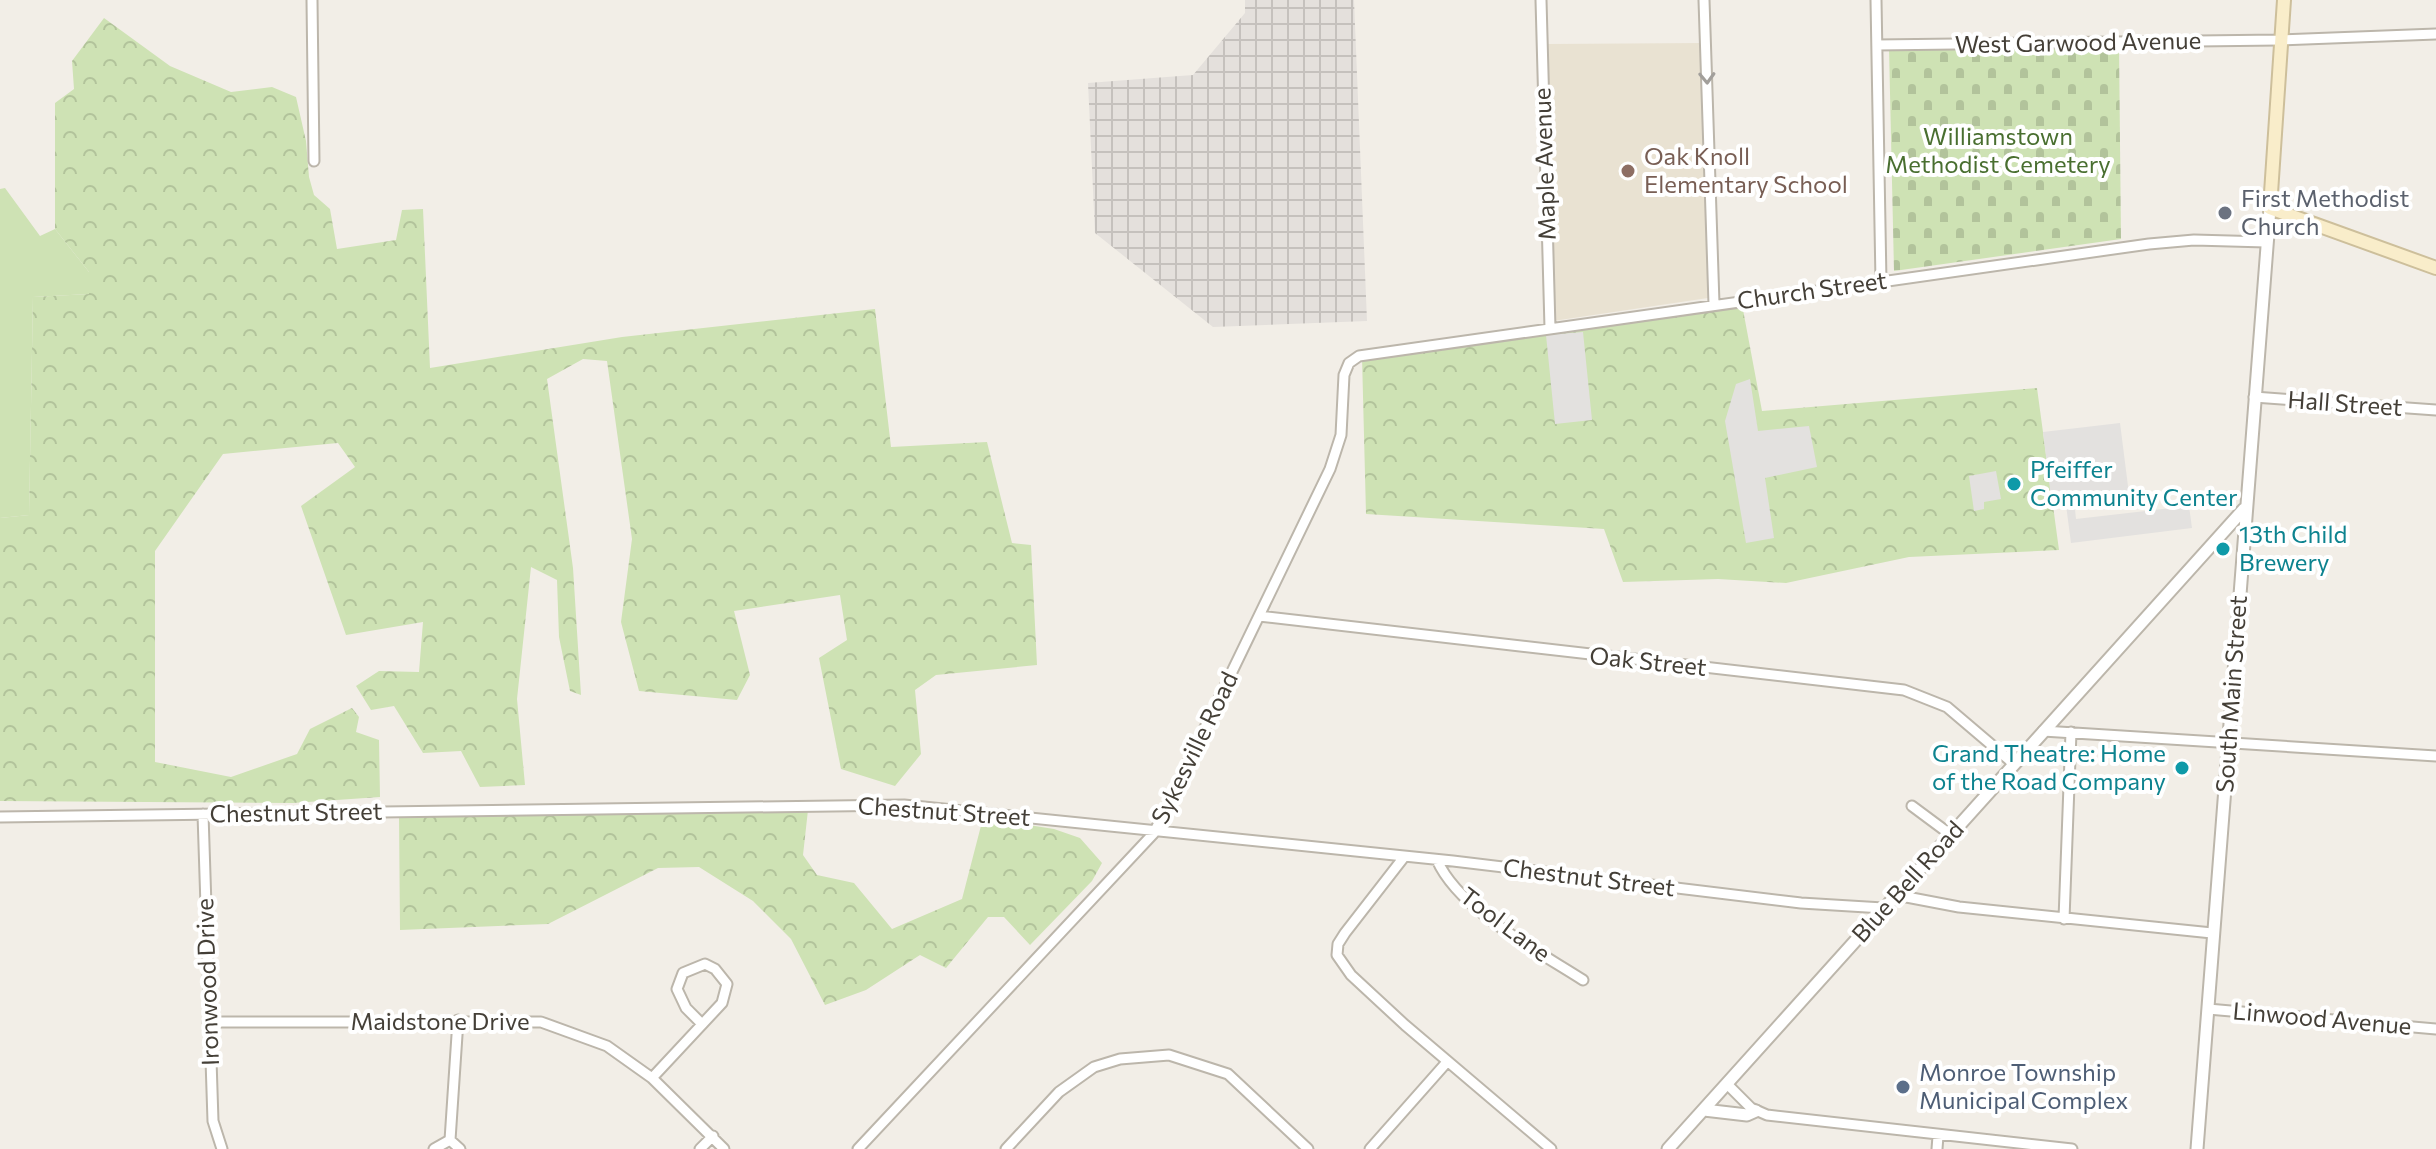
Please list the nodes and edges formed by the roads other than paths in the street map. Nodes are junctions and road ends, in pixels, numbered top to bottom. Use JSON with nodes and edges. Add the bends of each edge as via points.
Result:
{"nodes":[{"id":1,"x":312,"y":0,"type":"edge"},
{"id":2,"x":1541,"y":0,"type":"edge"},
{"id":3,"x":1704,"y":0,"type":"edge"},
{"id":4,"x":1876,"y":0,"type":"edge"},
{"id":5,"x":2284,"y":0,"type":"edge"},
{"id":6,"x":2436,"y":34,"type":"edge"},
{"id":7,"x":2279,"y":40,"type":"junction"},
{"id":8,"x":1877,"y":45,"type":"junction"},
{"id":9,"x":314,"y":161,"type":"dead end"},
{"id":10,"x":2270,"y":208,"type":"junction"},
{"id":11,"x":2266,"y":242,"type":"junction"},
{"id":12,"x":2436,"y":268,"type":"edge"},
{"id":13,"x":1881,"y":282,"type":"junction"},
{"id":14,"x":1714,"y":304,"type":"junction"},
{"id":15,"x":1550,"y":328,"type":"junction"},
{"id":16,"x":1359,"y":356,"type":"joint"},
{"id":17,"x":2254,"y":397,"type":"junction"},
{"id":18,"x":2436,"y":410,"type":"edge"},
{"id":19,"x":2245,"y":509,"type":"junction"},
{"id":20,"x":1259,"y":616,"type":"junction"},
{"id":21,"x":2043,"y":731,"type":"junction"},
{"id":22,"x":2071,"y":732,"type":"junction"},
{"id":23,"x":2230,"y":741,"type":"junction"},
{"id":24,"x":2436,"y":756,"type":"edge"},
{"id":25,"x":2014,"y":764,"type":"junction"},
{"id":26,"x":1912,"y":806,"type":"dead end"},
{"id":27,"x":203,"y":814,"type":"junction"},
{"id":28,"x":0,"y":817,"type":"edge"},
{"id":29,"x":1154,"y":833,"type":"junction"},
{"id":30,"x":1951,"y":835,"type":"junction"},
{"id":31,"x":1404,"y":857,"type":"junction"},
{"id":32,"x":1437,"y":860,"type":"junction"},
{"id":33,"x":1896,"y":895,"type":"junction"},
{"id":34,"x":1883,"y":908,"type":"junction"},
{"id":35,"x":2064,"y":919,"type":"junction"},
{"id":36,"x":2212,"y":933,"type":"junction"},
{"id":37,"x":1583,"y":980,"type":"dead end"},
{"id":38,"x":2208,"y":1009,"type":"junction"},
{"id":39,"x":458,"y":1020,"type":"junction"},
{"id":40,"x":208,"y":1022,"type":"junction"},
{"id":41,"x":701,"y":1023,"type":"junction"},
{"id":42,"x":2436,"y":1029,"type":"edge"},
{"id":43,"x":1447,"y":1062,"type":"junction"},
{"id":44,"x":652,"y":1078,"type":"junction"},
{"id":45,"x":1727,"y":1084,"type":"junction"},
{"id":46,"x":1704,"y":1110,"type":"junction"},
{"id":47,"x":1756,"y":1111,"type":"junction"},
{"id":48,"x":713,"y":1136,"type":"junction"},
{"id":49,"x":1938,"y":1136,"type":"junction"},
{"id":50,"x":450,"y":1140,"type":"junction"},
{"id":51,"x":222,"y":1149,"type":"edge"},
{"id":52,"x":434,"y":1149,"type":"edge"},
{"id":53,"x":460,"y":1149,"type":"edge"},
{"id":54,"x":700,"y":1149,"type":"edge"},
{"id":55,"x":724,"y":1149,"type":"edge"},
{"id":56,"x":858,"y":1149,"type":"edge"},
{"id":57,"x":1006,"y":1149,"type":"edge"},
{"id":58,"x":1308,"y":1149,"type":"edge"},
{"id":59,"x":1370,"y":1149,"type":"edge"},
{"id":60,"x":1551,"y":1149,"type":"edge"},
{"id":61,"x":1668,"y":1149,"type":"edge"},
{"id":62,"x":1937,"y":1149,"type":"edge"},
{"id":63,"x":2072,"y":1149,"type":"edge"},
{"id":64,"x":2197,"y":1149,"type":"edge"}],
"edges":[{"from":1,"to":9,"type":"street"},
{"from":2,"to":15,"type":"street","name":"Maple Avenue"},
{"from":3,"to":14,"type":"street","one_way":true},
{"from":4,"to":8,"type":"street"},
{"from":5,"to":7,"type":"main road","name":"South Main Street"},
{"from":6,"to":7,"type":"street","name":"West Garwood Avenue"},
{"from":7,"to":8,"type":"street","name":"West Garwood Avenue"},
{"from":7,"to":10,"type":"main road","name":"South Main Street"},
{"from":8,"to":13,"type":"street"},
{"from":10,"to":11,"type":"street","name":"South Main Street"},
{"from":10,"to":12,"type":"main road"},
{"from":11,"to":13,"type":"street","name":"Church Street","via":[[2175,241]]},
{"from":11,"to":17,"type":"street","name":"South Main Street"},
{"from":13,"to":14,"type":"street","name":"Church Street"},
{"from":14,"to":15,"type":"street","name":"Church Street"},
{"from":15,"to":16,"type":"street","name":"Church Street"},
{"from":16,"to":20,"type":"street","name":"Sykesville Road","via":[[1344,375],[1341,435],[1330,469]]},
{"from":17,"to":18,"type":"street","name":"Hall Street"},
{"from":17,"to":19,"type":"street","name":"South Main Street"},
{"from":19,"to":21,"type":"street","name":"Blue Bell Road"},
{"from":19,"to":23,"type":"street","name":"South Main Street"},
{"from":20,"to":25,"type":"street","name":"Oak Street","via":[[1904,690],[1947,707]]},
{"from":20,"to":29,"type":"street","name":"Sykesville Road"},
{"from":21,"to":22,"type":"street"},
{"from":21,"to":25,"type":"street","name":"Blue Bell Road"},
{"from":22,"to":23,"type":"street"},
{"from":22,"to":35,"type":"street"},
{"from":23,"to":24,"type":"street"},
{"from":23,"to":36,"type":"street","name":"South Main Street"},
{"from":25,"to":30,"type":"street","name":"Blue Bell Road"},
{"from":26,"to":30,"type":"street"},
{"from":27,"to":28,"type":"street","name":"Chestnut Street"},
{"from":27,"to":29,"type":"street","name":"Chestnut Street","via":[[884,805]]},
{"from":27,"to":40,"type":"street","name":"Ironwood Drive"},
{"from":29,"to":31,"type":"street","name":"Chestnut Street"},
{"from":29,"to":56,"type":"street","name":"Sykesville Road"},
{"from":30,"to":33,"type":"street","name":"Blue Bell Road"},
{"from":31,"to":32,"type":"street","name":"Chestnut Street"},
{"from":31,"to":43,"type":"street","via":[[1345,933],[1337,955],[1351,975]]},
{"from":32,"to":34,"type":"street","name":"Chestnut Street"},
{"from":32,"to":37,"type":"street","name":"Tool Lane","via":[[1474,906]]},
{"from":33,"to":34,"type":"street","name":"Blue Bell Road"},
{"from":33,"to":35,"type":"street"},
{"from":34,"to":45,"type":"street","name":"Blue Bell Road"},
{"from":35,"to":36,"type":"street"},
{"from":36,"to":38,"type":"street","name":"South Main Street"},
{"from":38,"to":42,"type":"street","name":"Linwood Avenue"},
{"from":38,"to":64,"type":"street","name":"South Main Street"},
{"from":39,"to":40,"type":"street","name":"Maidstone Drive"},
{"from":39,"to":44,"type":"street","name":"Maidstone Drive","via":[[541,1022],[607,1046]]},
{"from":39,"to":50,"type":"street"},
{"from":40,"to":51,"type":"street","name":"Ironwood Drive","via":[[213,1121]]},
{"from":41,"to":41,"type":"street","via":[[722,1003],[727,984],[705,964],[683,973],[677,989]]},
{"from":41,"to":44,"type":"street"},
{"from":43,"to":59,"type":"street"},
{"from":43,"to":60,"type":"street"},
{"from":44,"to":48,"type":"street","name":"Maidstone Drive"},
{"from":45,"to":46,"type":"street","name":"Blue Bell Road"},
{"from":45,"to":47,"type":"street"},
{"from":46,"to":47,"type":"street","via":[[1747,1115]]},
{"from":46,"to":61,"type":"street","name":"Blue Bell Road"},
{"from":47,"to":49,"type":"street"},
{"from":48,"to":54,"type":"street"},
{"from":48,"to":55,"type":"street","name":"Maidstone Drive"},
{"from":49,"to":62,"type":"street"},
{"from":49,"to":63,"type":"street"},
{"from":50,"to":52,"type":"street"},
{"from":50,"to":53,"type":"street"},
{"from":57,"to":58,"type":"street","via":[[1059,1092],[1094,1067],[1169,1055],[1228,1074]]}]}
